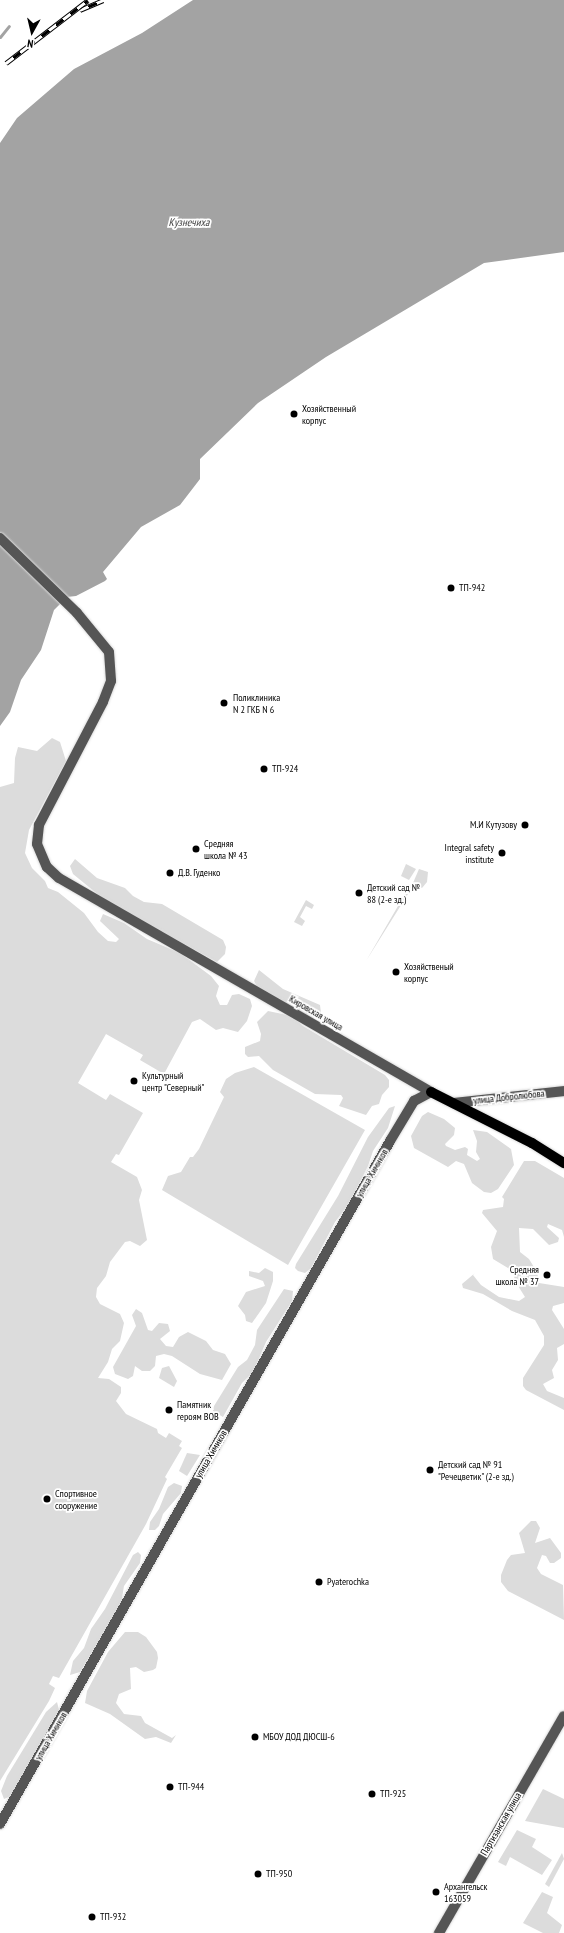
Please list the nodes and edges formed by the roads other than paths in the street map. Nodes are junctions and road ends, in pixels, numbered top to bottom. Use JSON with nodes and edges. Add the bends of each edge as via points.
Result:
{"nodes":[{"id":1,"x":0,"y":538,"type":"edge"},
{"id":2,"x":564,"y":1091,"type":"edge"},
{"id":3,"x":431,"y":1092,"type":"junction"},
{"id":4,"x":454,"y":1103,"type":"junction"},
{"id":5,"x":564,"y":1163,"type":"edge"},
{"id":6,"x":564,"y":1716,"type":"edge"},
{"id":7,"x":0,"y":1824,"type":"edge"},
{"id":8,"x":439,"y":1933,"type":"edge"}],
"edges":[{"from":1,"to":3,"type":"street","name":"Кировская улица","via":[[77,613],[109,652],[110,681],[91,727],[39,825],[37,844],[46,867],[59,878]]},
{"from":2,"to":4,"type":"street","name":"улица Добролюбова"},
{"from":3,"to":4,"type":"main road","name":"Кировская улица"},
{"from":3,"to":7,"type":"street","name":"улица Химиков","via":[[414,1101],[390,1141]]},
{"from":4,"to":5,"type":"main road","name":"Кировская улица","via":[[532,1143]]},
{"from":6,"to":8,"type":"street","name":"Партизанская улица"}]}
